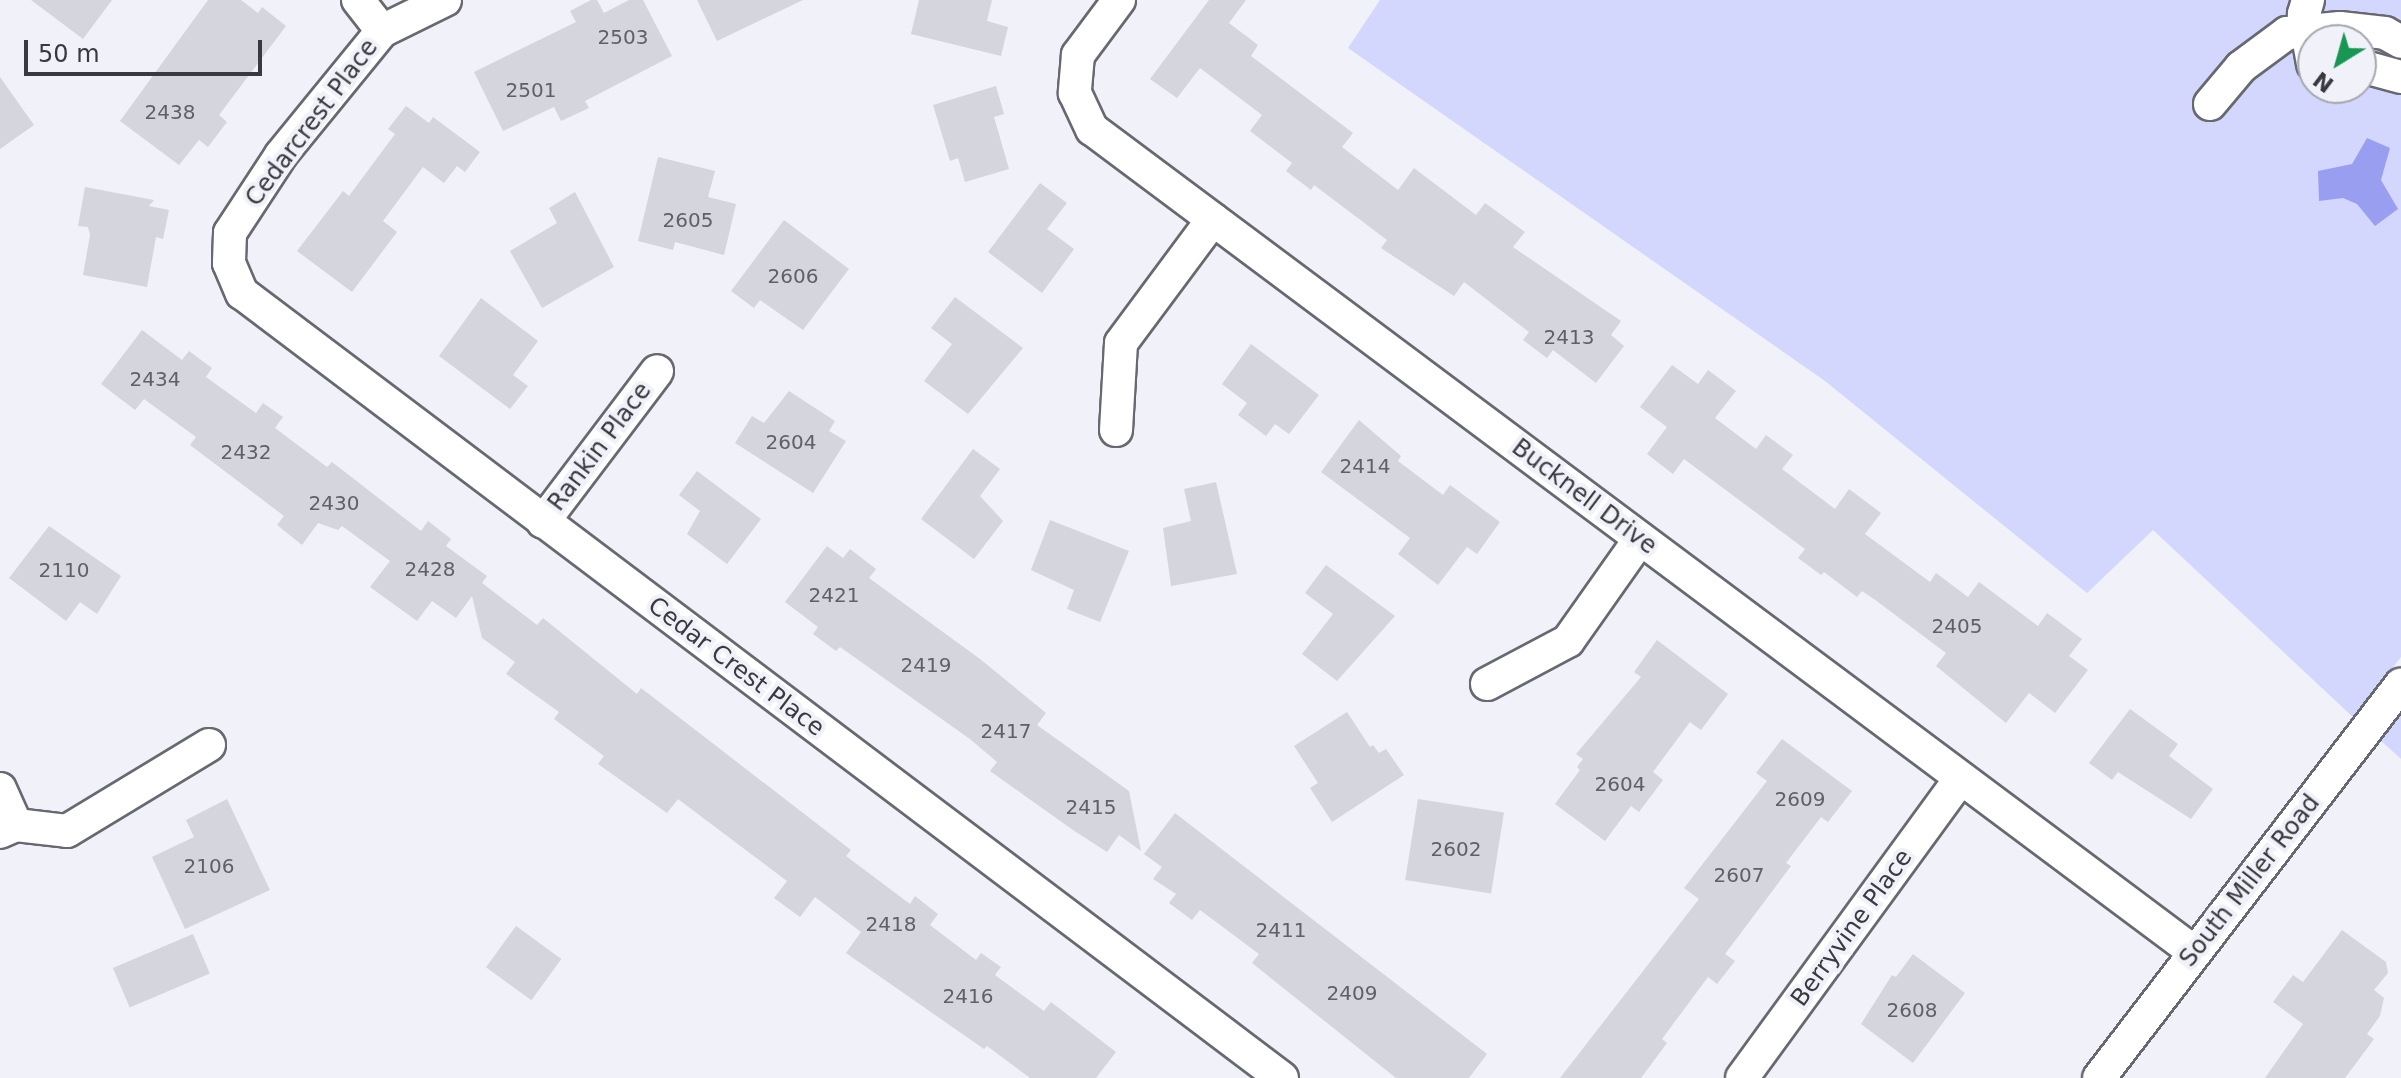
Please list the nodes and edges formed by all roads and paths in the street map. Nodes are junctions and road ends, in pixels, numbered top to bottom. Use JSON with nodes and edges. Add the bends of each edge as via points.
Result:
{"nodes":[{"id":1,"x":358,"y":0,"type":"edge"},
{"id":2,"x":445,"y":0,"type":"edge"},
{"id":3,"x":1119,"y":0,"type":"edge"},
{"id":4,"x":2307,"y":16,"type":"edge"},
{"id":5,"x":382,"y":31,"type":"junction"},
{"id":6,"x":2401,"y":42,"type":"edge"},
{"id":7,"x":2377,"y":70,"type":"edge"},
{"id":8,"x":2401,"y":77,"type":"edge"},
{"id":9,"x":2210,"y":104,"type":"dead end"},
{"id":10,"x":1213,"y":219,"type":"junction"},
{"id":11,"x":230,"y":233,"type":"joint"},
{"id":12,"x":657,"y":371,"type":"dead end"},
{"id":13,"x":1116,"y":430,"type":"dead end"},
{"id":14,"x":543,"y":522,"type":"junction"},
{"id":15,"x":1640,"y":539,"type":"junction"},
{"id":16,"x":1487,"y":684,"type":"dead end"},
{"id":17,"x":2401,"y":684,"type":"edge"},
{"id":18,"x":209,"y":745,"type":"dead end"},
{"id":19,"x":1961,"y":778,"type":"junction"},
{"id":20,"x":0,"y":789,"type":"edge"},
{"id":21,"x":8,"y":828,"type":"edge"},
{"id":22,"x":2194,"y":952,"type":"junction"},
{"id":23,"x":1282,"y":1078,"type":"edge"},
{"id":24,"x":1742,"y":1078,"type":"edge"},
{"id":25,"x":2099,"y":1078,"type":"edge"}],
"edges":[{"from":1,"to":5,"type":"street"},
{"from":2,"to":5,"type":"street","name":"Cedarcrest Place"},
{"from":3,"to":10,"type":"street","name":"Bucknell Drive","via":[[1078,55],[1075,93],[1092,129]]},
{"from":4,"to":6,"type":"street","via":[[2340,28],[2385,33]]},
{"from":4,"to":9,"type":"street","via":[[2241,67]]},
{"from":5,"to":11,"type":"street","name":"Cedarcrest Place","via":[[281,155]]},
{"from":7,"to":8,"type":"street"},
{"from":10,"to":13,"type":"street","via":[[1121,343]]},
{"from":10,"to":15,"type":"street","name":"Bucknell Drive"},
{"from":11,"to":14,"type":"street","name":"Cedar Crest Place","via":[[229,263],[242,293]]},
{"from":12,"to":14,"type":"street","name":"Rankin Place"},
{"from":14,"to":23,"type":"street","name":"Cedar Crest Place"},
{"from":15,"to":16,"type":"street","via":[[1568,641]]},
{"from":15,"to":19,"type":"street","name":"Bucknell Drive"},
{"from":17,"to":22,"type":"street","name":"South Miller Road"},
{"from":18,"to":21,"type":"street","via":[[67,831]]},
{"from":19,"to":22,"type":"street","name":"Bucknell Drive"},
{"from":19,"to":24,"type":"street","name":"Berryvine Place"},
{"from":20,"to":21,"type":"street"},
{"from":22,"to":25,"type":"street","name":"South Miller Road"}]}
